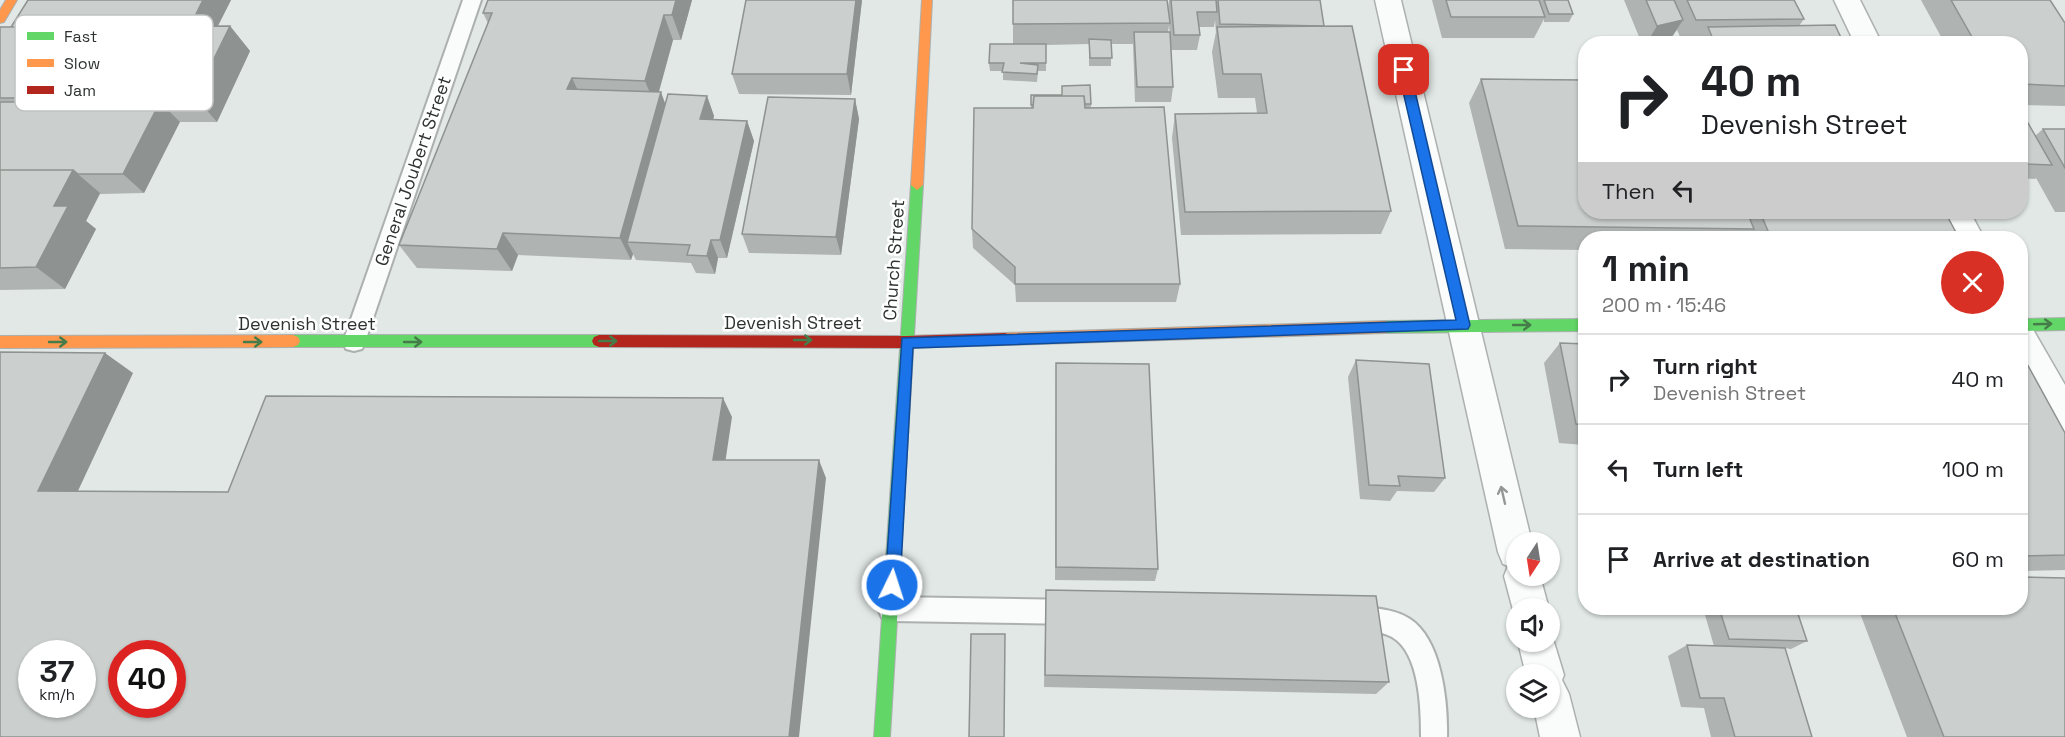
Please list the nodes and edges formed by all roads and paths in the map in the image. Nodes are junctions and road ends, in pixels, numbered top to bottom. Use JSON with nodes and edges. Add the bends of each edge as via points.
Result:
{"nodes":[{"id":1,"x":12,"y":0,"type":"edge"},
{"id":2,"x":472,"y":0,"type":"edge"},
{"id":3,"x":927,"y":0,"type":"edge"},
{"id":4,"x":1388,"y":0,"type":"edge"},
{"id":5,"x":1847,"y":0,"type":"edge"},
{"id":6,"x":0,"y":19,"type":"edge"},
{"id":7,"x":1865,"y":36,"type":"edge"},
{"id":8,"x":2065,"y":324,"type":"edge"},
{"id":9,"x":1464,"y":325,"type":"junction"},
{"id":10,"x":1578,"y":325,"type":"edge"},
{"id":11,"x":2028,"y":325,"type":"edge"},
{"id":12,"x":0,"y":342,"type":"edge"},
{"id":13,"x":354,"y":342,"type":"junction"},
{"id":14,"x":906,"y":342,"type":"junction"},
{"id":15,"x":2028,"y":350,"type":"edge"},
{"id":16,"x":2065,"y":417,"type":"edge"},
{"id":17,"x":1511,"y":532,"type":"edge"},
{"id":18,"x":891,"y":609,"type":"junction"},
{"id":19,"x":1095,"y":612,"type":"edge"},
{"id":20,"x":1322,"y":615,"type":"edge"},
{"id":21,"x":1556,"y":718,"type":"edge"},
{"id":22,"x":882,"y":737,"type":"edge"},
{"id":23,"x":1434,"y":737,"type":"edge"},
{"id":24,"x":1560,"y":737,"type":"edge"}],
"edges":[{"from":1,"to":6,"type":"main road"},
{"from":2,"to":13,"type":"lane","name":"General Joubert Street"},
{"from":3,"to":14,"type":"main road","name":"Church Street"},
{"from":4,"to":9,"type":"street"},
{"from":5,"to":7,"type":"street"},
{"from":11,"to":8,"type":"main road","one_way":true},
{"from":9,"to":10,"type":"main road","name":"Devenish Street","one_way":true},
{"from":9,"to":14,"type":"main road","name":"Devenish Street"},
{"from":17,"to":9,"type":"street","one_way":true},
{"from":12,"to":13,"type":"main road","name":"Devenish Street","one_way":true},
{"from":13,"to":14,"type":"main road","name":"Devenish Street","one_way":true},
{"from":14,"to":18,"type":"main road","name":"Church Street"},
{"from":15,"to":16,"type":"street"},
{"from":18,"to":19,"type":"lane"},
{"from":18,"to":22,"type":"main road","name":"Church Street"},
{"from":20,"to":23,"type":"lane","via":[[1387,622],[1404,630],[1418,646],[1426,665]]},
{"from":21,"to":24,"type":"street"}]}
